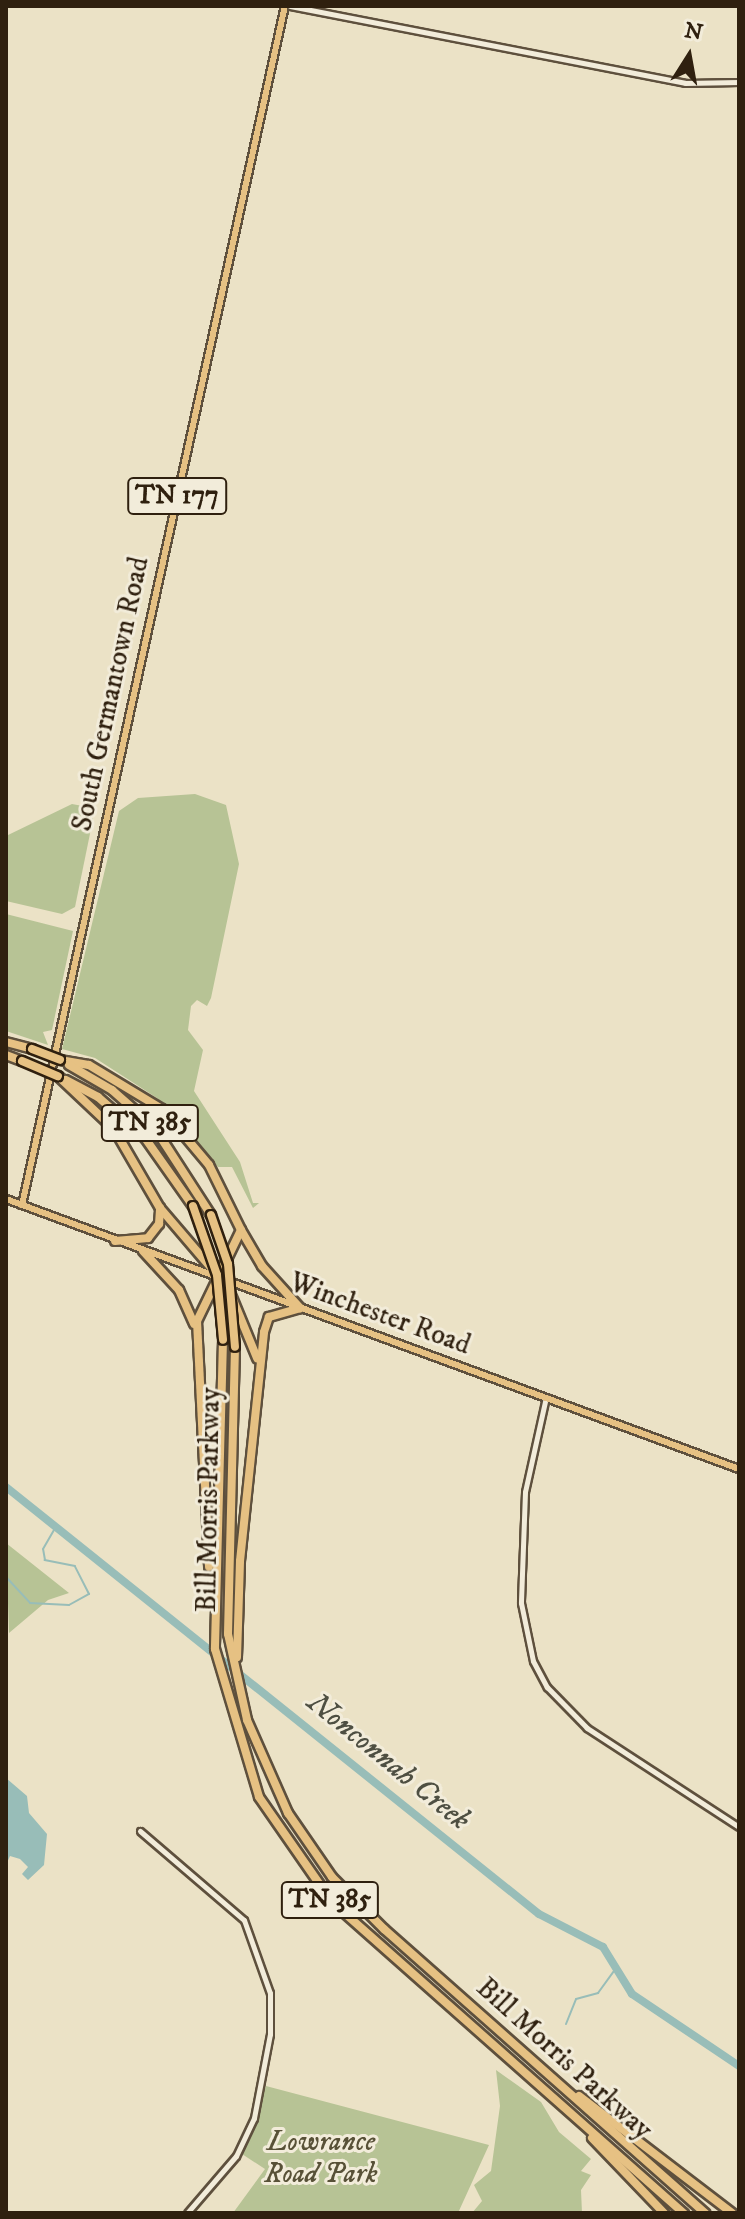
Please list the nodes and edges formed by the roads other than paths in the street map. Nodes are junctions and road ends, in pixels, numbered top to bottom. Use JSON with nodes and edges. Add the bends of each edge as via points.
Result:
{"nodes":[{"id":1,"x":287,"y":6,"type":"edge"},
{"id":2,"x":739,"y":82,"type":"edge"},
{"id":3,"x":6,"y":1042,"type":"edge"},
{"id":4,"x":6,"y":1055,"type":"edge"},
{"id":5,"x":60,"y":1060,"type":"junction"},
{"id":6,"x":58,"y":1076,"type":"junction"},
{"id":7,"x":6,"y":1199,"type":"edge"},
{"id":8,"x":22,"y":1205,"type":"junction"},
{"id":9,"x":160,"y":1208,"type":"junction"},
{"id":10,"x":241,"y":1230,"type":"junction"},
{"id":11,"x":115,"y":1241,"type":"junction"},
{"id":12,"x":143,"y":1251,"type":"junction"},
{"id":13,"x":221,"y":1280,"type":"junction"},
{"id":14,"x":300,"y":1308,"type":"junction"},
{"id":15,"x":197,"y":1338,"type":"junction"},
{"id":16,"x":258,"y":1369,"type":"junction"},
{"id":17,"x":546,"y":1397,"type":"junction"},
{"id":18,"x":739,"y":1469,"type":"edge"},
{"id":19,"x":213,"y":1616,"type":"junction"},
{"id":20,"x":238,"y":1690,"type":"junction"},
{"id":21,"x":739,"y":1827,"type":"edge"},
{"id":22,"x":140,"y":1831,"type":"dead end"},
{"id":23,"x":552,"y":2077,"type":"junction"},
{"id":24,"x":567,"y":2111,"type":"junction"},
{"id":25,"x":187,"y":2213,"type":"edge"},
{"id":26,"x":664,"y":2213,"type":"edge"},
{"id":27,"x":684,"y":2213,"type":"edge"},
{"id":28,"x":705,"y":2213,"type":"edge"},
{"id":29,"x":732,"y":2213,"type":"edge"}],
"edges":[{"from":1,"to":2,"type":"street","via":[[685,83]]},
{"from":1,"to":8,"type":"main road","name":"South Germantown Road","number":"TN 177"},
{"from":3,"to":5,"type":"highway","name":"Bill Morris Parkway","number":"TN 385","bridge":true},
{"from":4,"to":6,"type":"highway","name":"Bill Morris Parkway","number":"TN 385","bridge":true},
{"from":5,"to":10,"type":"highway","via":[[89,1065],[162,1109],[209,1165]]},
{"from":5,"to":20,"type":"highway","name":"Bill Morris Parkway","number":"TN 385","bridge":true,"via":[[112,1090],[154,1127],[211,1215],[228,1264],[235,1347],[228,1620]]},
{"from":6,"to":9,"type":"highway","via":[[114,1129]]},
{"from":6,"to":19,"type":"highway","name":"Bill Morris Parkway","number":"TN 385","bridge":true,"via":[[98,1097],[145,1138],[193,1206],[217,1275],[223,1340]]},
{"from":7,"to":8,"type":"main road","name":"Winchester Road"},
{"from":8,"to":11,"type":"main road","name":"Winchester Road"},
{"from":9,"to":11,"type":"highway","via":[[159,1224],[148,1238]]},
{"from":9,"to":13,"type":"highway"},
{"from":10,"to":13,"type":"highway"},
{"from":10,"to":14,"type":"highway"},
{"from":11,"to":12,"type":"main road","name":"Winchester Road"},
{"from":12,"to":13,"type":"main road","name":"Winchester Road"},
{"from":12,"to":15,"type":"highway","via":[[179,1290]]},
{"from":13,"to":14,"type":"main road","name":"Winchester Road"},
{"from":13,"to":15,"type":"highway","via":[[200,1310]]},
{"from":13,"to":16,"type":"highway","via":[[249,1325]]},
{"from":14,"to":16,"type":"highway","via":[[269,1317]]},
{"from":14,"to":17,"type":"main road","name":"Winchester Road"},
{"from":15,"to":19,"type":"highway"},
{"from":16,"to":20,"type":"highway","via":[[236,1628]]},
{"from":17,"to":18,"type":"main road","name":"Winchester Road"},
{"from":17,"to":21,"type":"street","via":[[525,1492],[521,1603],[533,1661],[547,1687],[587,1728]]},
{"from":19,"to":24,"type":"highway","name":"Bill Morris Parkway","number":"TN 385","via":[[225,1697],[259,1797],[332,1902]]},
{"from":20,"to":23,"type":"highway","name":"Bill Morris Parkway","number":"TN 385","via":[[288,1813],[332,1877]]},
{"from":22,"to":25,"type":"street","via":[[244,1920],[270,1993],[270,2034],[254,2118],[236,2156]]},
{"from":23,"to":28,"type":"highway","name":"Bill Morris Parkway","number":"TN 385"},
{"from":23,"to":29,"type":"highway"},
{"from":24,"to":26,"type":"highway"},
{"from":24,"to":27,"type":"highway","name":"Bill Morris Parkway","number":"TN 385"}]}
